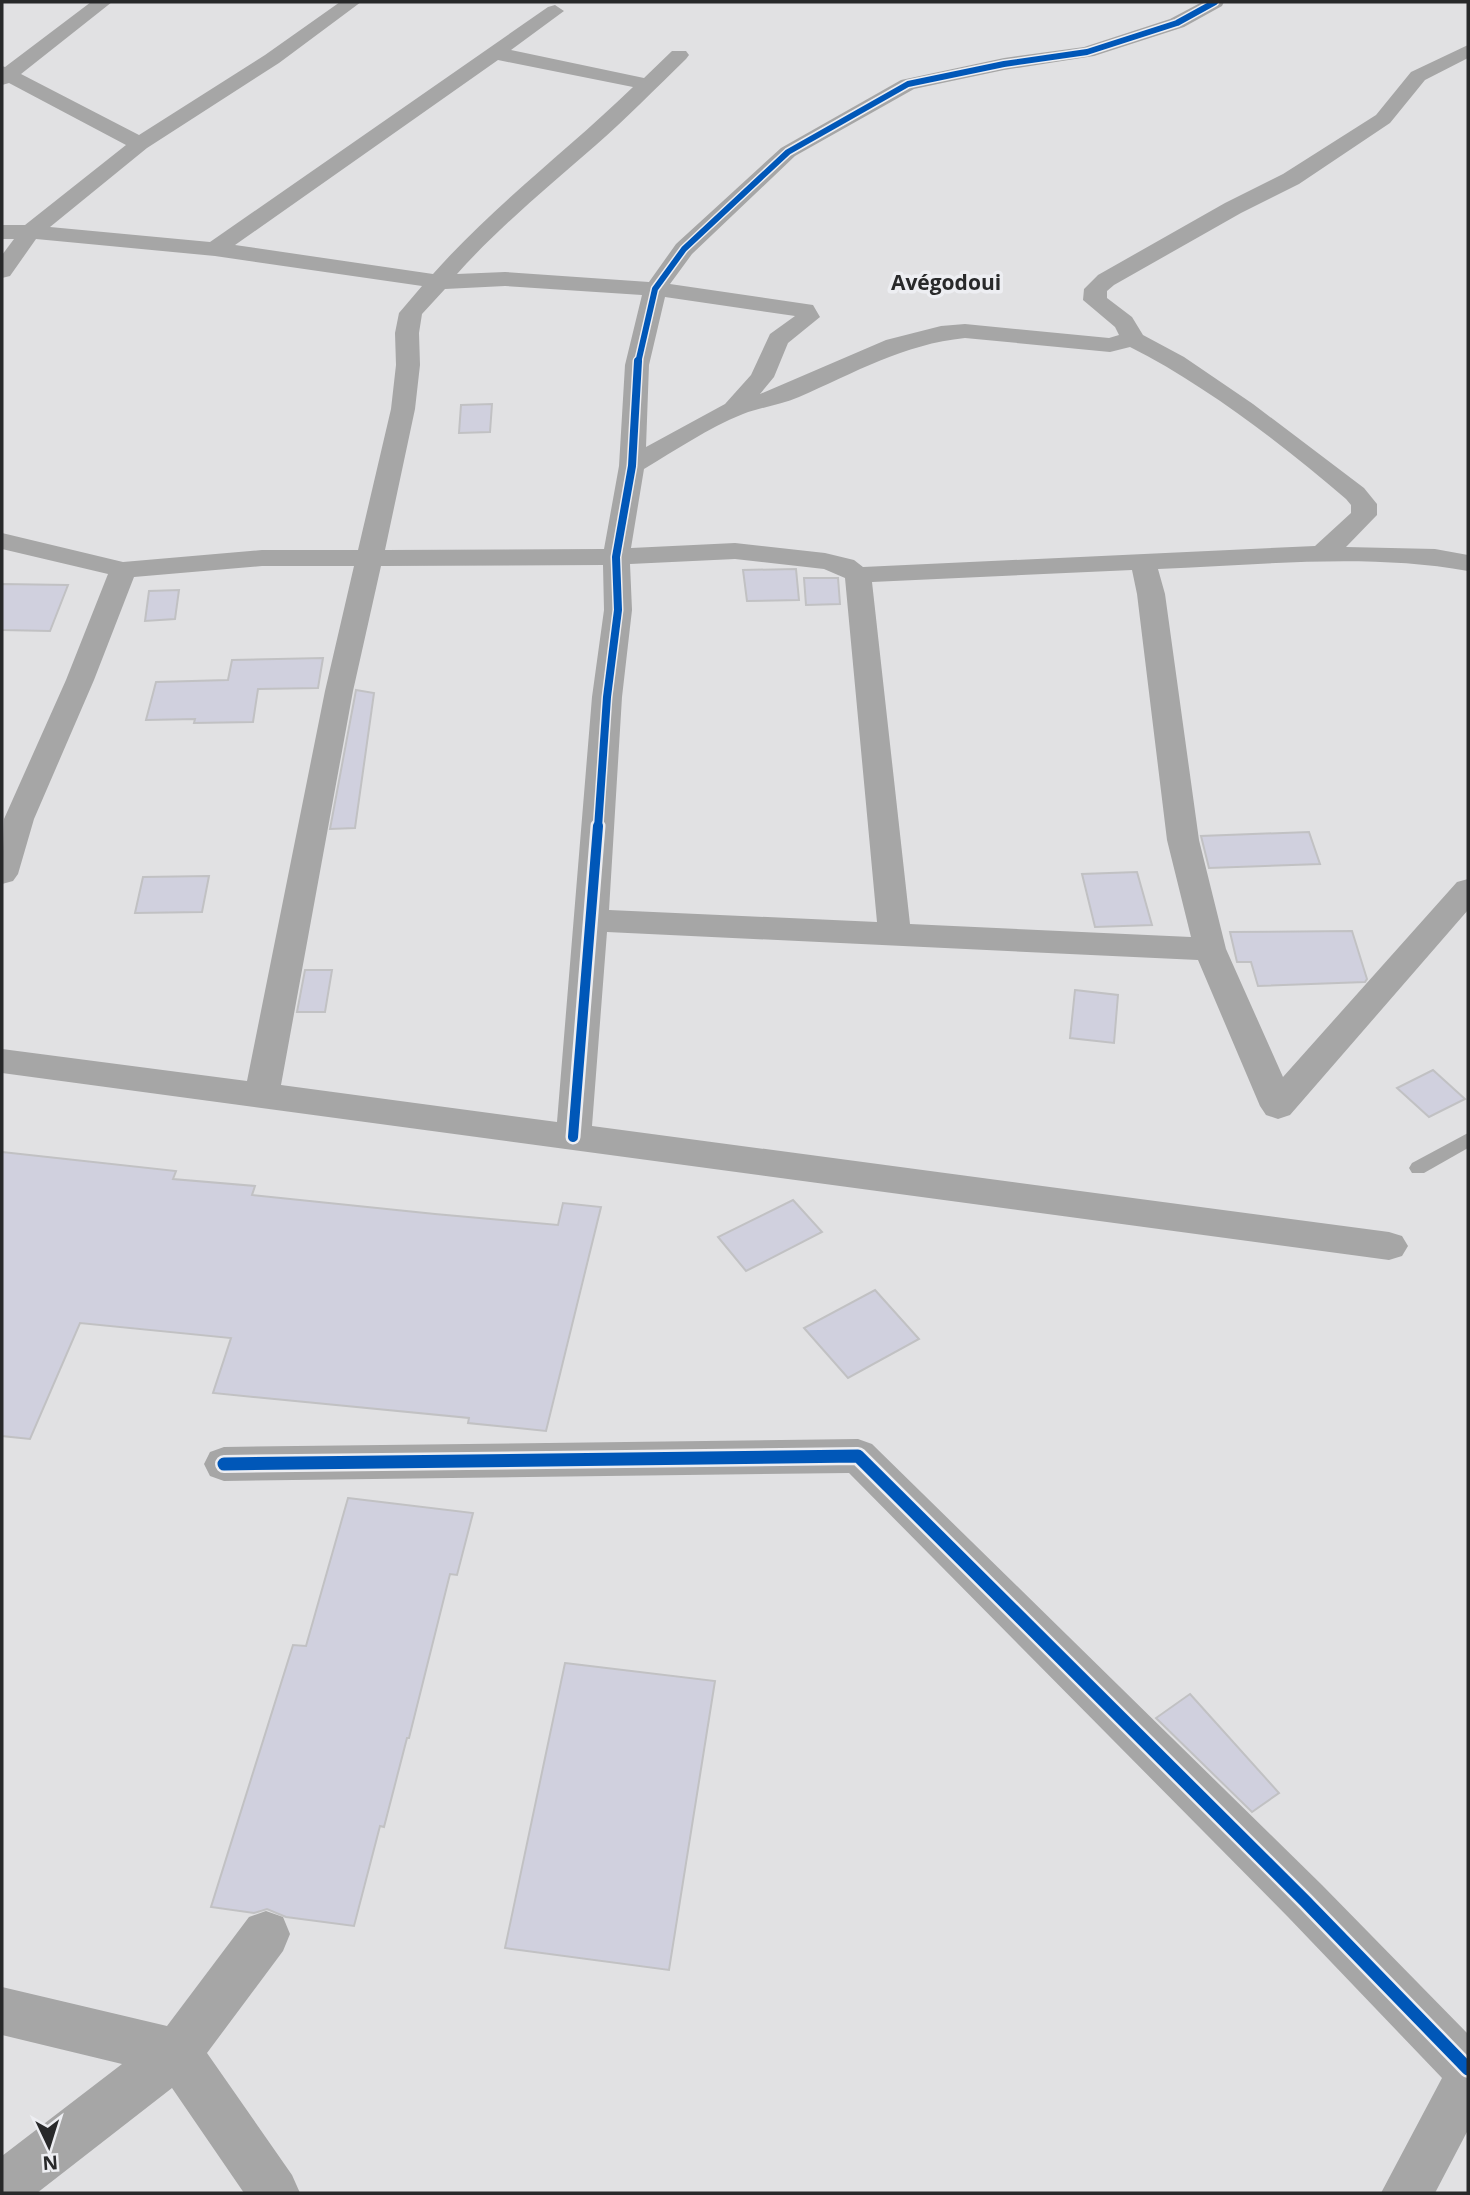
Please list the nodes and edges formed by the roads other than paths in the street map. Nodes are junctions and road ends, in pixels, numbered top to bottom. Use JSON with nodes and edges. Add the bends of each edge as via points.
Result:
{"nodes":[{"id":1,"x":103,"y":2,"type":"edge"},
{"id":2,"x":352,"y":2,"type":"edge"},
{"id":3,"x":1214,"y":2,"type":"edge"},
{"id":4,"x":555,"y":11,"type":"dead end"},
{"id":5,"x":1468,"y":51,"type":"edge"},
{"id":6,"x":495,"y":53,"type":"junction"},
{"id":7,"x":679,"y":55,"type":"dead end"},
{"id":8,"x":4,"y":75,"type":"edge"},
{"id":9,"x":646,"y":84,"type":"junction"},
{"id":10,"x":140,"y":144,"type":"junction"},
{"id":11,"x":2,"y":232,"type":"edge"},
{"id":12,"x":30,"y":232,"type":"junction"},
{"id":13,"x":215,"y":249,"type":"junction"},
{"id":14,"x":2,"y":271,"type":"edge"},
{"id":15,"x":439,"y":282,"type":"junction"},
{"id":16,"x":655,"y":289,"type":"junction"},
{"id":17,"x":1132,"y":339,"type":"junction"},
{"id":18,"x":734,"y":409,"type":"junction"},
{"id":19,"x":632,"y":466,"type":"junction"},
{"id":20,"x":2,"y":541,"type":"edge"},
{"id":21,"x":1322,"y":554,"type":"junction"},
{"id":22,"x":616,"y":557,"type":"junction"},
{"id":23,"x":370,"y":558,"type":"junction"},
{"id":24,"x":1143,"y":561,"type":"junction"},
{"id":25,"x":1468,"y":563,"type":"edge"},
{"id":26,"x":123,"y":570,"type":"junction"},
{"id":27,"x":859,"y":575,"type":"junction"},
{"id":28,"x":2,"y":874,"type":"edge"},
{"id":29,"x":1468,"y":890,"type":"edge"},
{"id":30,"x":591,"y":920,"type":"junction"},
{"id":31,"x":895,"y":935,"type":"junction"},
{"id":32,"x":1210,"y":949,"type":"junction"},
{"id":33,"x":2,"y":1061,"type":"edge"},
{"id":34,"x":262,"y":1096,"type":"junction"},
{"id":35,"x":573,"y":1137,"type":"junction"},
{"id":36,"x":1468,"y":1140,"type":"edge"},
{"id":37,"x":1418,"y":1168,"type":"dead end"},
{"id":38,"x":1389,"y":1246,"type":"dead end"},
{"id":39,"x":224,"y":1464,"type":"dead end"},
{"id":40,"x":266,"y":1934,"type":"dead end"},
{"id":41,"x":2,"y":2011,"type":"edge"},
{"id":42,"x":177,"y":2053,"type":"junction"},
{"id":43,"x":1468,"y":2069,"type":"edge"},
{"id":44,"x":1468,"y":2080,"type":"edge"},
{"id":45,"x":2,"y":2188,"type":"edge"},
{"id":46,"x":274,"y":2193,"type":"edge"},
{"id":47,"x":1407,"y":2193,"type":"edge"}],
"edges":[{"from":1,"to":8,"type":"street"},
{"from":2,"to":10,"type":"street"},
{"from":3,"to":16,"type":"street","via":[[1177,23],[1087,52],[908,85],[788,152],[684,249]]},
{"from":4,"to":6,"type":"street"},
{"from":5,"to":17,"type":"street","via":[[1419,76],[1384,119],[1312,165],[1105,280],[1096,289],[1095,300],[1126,324]]},
{"from":6,"to":9,"type":"street"},
{"from":6,"to":13,"type":"street"},
{"from":7,"to":9,"type":"street"},
{"from":8,"to":10,"type":"street"},
{"from":9,"to":15,"type":"street","via":[[590,140],[478,237]]},
{"from":10,"to":12,"type":"street"},
{"from":11,"to":12,"type":"street"},
{"from":12,"to":13,"type":"street"},
{"from":12,"to":14,"type":"street"},
{"from":13,"to":15,"type":"street"},
{"from":15,"to":16,"type":"street","via":[[505,279]]},
{"from":15,"to":23,"type":"street","via":[[411,313],[403,409]]},
{"from":16,"to":18,"type":"street","via":[[808,313],[778,340],[762,377]]},
{"from":16,"to":19,"type":"street","via":[[637,365]]},
{"from":17,"to":18,"type":"street","via":[[1110,345],[1010,333],[941,331],[879,349],[784,395]]},
{"from":17,"to":21,"type":"street","via":[[1240,407],[1357,496],[1364,504],[1364,515]]},
{"from":18,"to":19,"type":"street"},
{"from":19,"to":22,"type":"street"},
{"from":20,"to":26,"type":"street"},
{"from":21,"to":24,"type":"street"},
{"from":21,"to":25,"type":"street","via":[[1435,557]]},
{"from":22,"to":23,"type":"street"},
{"from":22,"to":27,"type":"street","via":[[736,551],[825,561]]},
{"from":22,"to":30,"type":"street","via":[[618,610]]},
{"from":23,"to":26,"type":"street","via":[[262,558]]},
{"from":23,"to":34,"type":"street","via":[[339,691]]},
{"from":24,"to":27,"type":"street"},
{"from":24,"to":32,"type":"street","via":[[1183,841]]},
{"from":26,"to":28,"type":"street","via":[[19,819]]},
{"from":27,"to":31,"type":"street"},
{"from":29,"to":32,"type":"street","via":[[1278,1106]]},
{"from":30,"to":31,"type":"street"},
{"from":30,"to":35,"type":"street"},
{"from":31,"to":32,"type":"street"},
{"from":33,"to":34,"type":"street"},
{"from":34,"to":35,"type":"street"},
{"from":35,"to":38,"type":"street"},
{"from":36,"to":37,"type":"lane"},
{"from":39,"to":43,"type":"street","via":[[858,1456],[1306,1901]]},
{"from":40,"to":42,"type":"street"},
{"from":41,"to":42,"type":"street"},
{"from":42,"to":45,"type":"street"},
{"from":42,"to":46,"type":"street"},
{"from":44,"to":47,"type":"street"}]}
